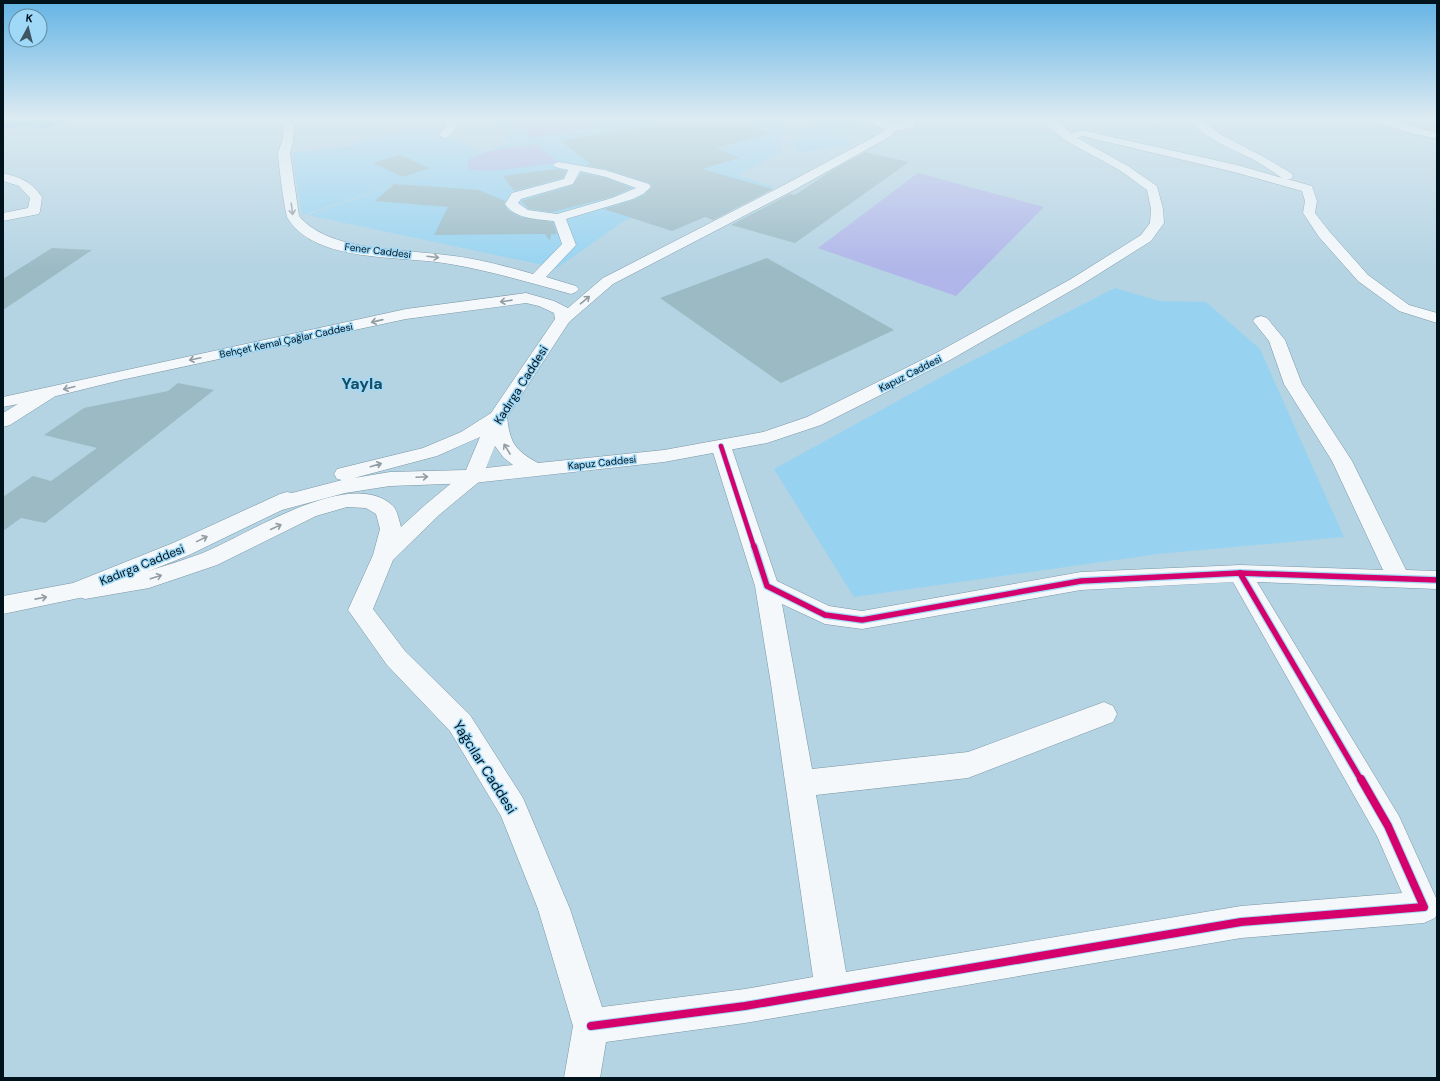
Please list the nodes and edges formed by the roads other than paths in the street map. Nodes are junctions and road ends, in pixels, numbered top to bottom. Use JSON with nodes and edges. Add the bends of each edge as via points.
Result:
{"nodes":[{"id":1,"x":286,"y":168,"type":"edge"},
{"id":2,"x":573,"y":168,"type":"edge"},
{"id":3,"x":584,"y":168,"type":"edge"},
{"id":4,"x":825,"y":168,"type":"edge"},
{"id":5,"x":1125,"y":168,"type":"edge"},
{"id":6,"x":1235,"y":168,"type":"edge"},
{"id":7,"x":1275,"y":168,"type":"edge"},
{"id":8,"x":3,"y":177,"type":"edge"},
{"id":9,"x":1308,"y":189,"type":"junction"},
{"id":10,"x":3,"y":217,"type":"edge"},
{"id":11,"x":557,"y":218,"type":"junction"},
{"id":12,"x":536,"y":279,"type":"junction"},
{"id":13,"x":608,"y":281,"type":"junction"},
{"id":14,"x":571,"y":289,"type":"junction"},
{"id":15,"x":526,"y":298,"type":"junction"},
{"id":16,"x":1437,"y":318,"type":"edge"},
{"id":17,"x":563,"y":319,"type":"junction"},
{"id":18,"x":1261,"y":321,"type":"dead end"},
{"id":19,"x":48,"y":393,"type":"junction"},
{"id":20,"x":3,"y":402,"type":"edge"},
{"id":21,"x":498,"y":417,"type":"junction"},
{"id":22,"x":3,"y":421,"type":"edge"},
{"id":23,"x":721,"y":446,"type":"junction"},
{"id":24,"x":534,"y":469,"type":"junction"},
{"id":25,"x":473,"y":476,"type":"junction"},
{"id":26,"x":274,"y":505,"type":"junction"},
{"id":27,"x":384,"y":556,"type":"junction"},
{"id":28,"x":1240,"y":573,"type":"junction"},
{"id":29,"x":1399,"y":579,"type":"junction"},
{"id":30,"x":1437,"y":580,"type":"edge"},
{"id":31,"x":767,"y":586,"type":"junction"},
{"id":32,"x":76,"y":591,"type":"junction"},
{"id":33,"x":3,"y":605,"type":"edge"},
{"id":34,"x":1104,"y":714,"type":"dead end"},
{"id":35,"x":799,"y":784,"type":"junction"},
{"id":36,"x":832,"y":991,"type":"junction"},
{"id":37,"x":591,"y":1026,"type":"junction"},
{"id":38,"x":582,"y":1078,"type":"edge"}],
"edges":[{"from":1,"to":12,"type":"street","name":"Fener Caddesi","one_way":true,"via":[[293,217],[312,235],[330,243],[355,249],[448,259]]},
{"from":2,"to":11,"type":"street","via":[[569,181],[516,196],[511,204],[524,213]]},
{"from":3,"to":11,"type":"street","via":[[615,175],[645,187],[615,201]]},
{"from":4,"to":13,"type":"street"},
{"from":5,"to":23,"type":"street","name":"Kapuz Caddesi","via":[[1153,189],[1158,209],[1157,223],[1146,238],[1076,282],[944,356],[814,421],[767,437]]},
{"from":6,"to":9,"type":"street"},
{"from":7,"to":9,"type":"street"},
{"from":8,"to":10,"type":"street","via":[[23,183],[36,197],[34,211]]},
{"from":9,"to":16,"type":"street","via":[[1309,213],[1363,278],[1404,308]]},
{"from":11,"to":12,"type":"street","via":[[569,245]]},
{"from":12,"to":14,"type":"street","name":"Fener Caddesi"},
{"from":13,"to":14,"type":"street"},
{"from":17,"to":13,"type":"street","name":"Kadırga Caddesi","one_way":true},
{"from":14,"to":15,"type":"street"},
{"from":15,"to":17,"type":"street","name":"Behçet Kemal Çağlar Caddesi","via":[[551,304],[562,311]]},
{"from":15,"to":19,"type":"street","name":"Behçet Kemal Çağlar Caddesi","one_way":true,"via":[[406,314],[129,373]]},
{"from":17,"to":21,"type":"street","name":"Kadırga Caddesi"},
{"from":18,"to":29,"type":"street","via":[[1277,340],[1293,384],[1342,461]]},
{"from":19,"to":20,"type":"street","name":"Behçet Kemal Çağlar Caddesi"},
{"from":19,"to":22,"type":"street"},
{"from":24,"to":21,"type":"street","one_way":true,"via":[[510,454],[500,436]]},
{"from":21,"to":25,"type":"street","name":"Kadırga Caddesi"},
{"from":26,"to":21,"type":"street","one_way":true,"via":[[333,478],[430,452],[468,436]]},
{"from":23,"to":24,"type":"street","name":"Kapuz Caddesi","via":[[664,456]]},
{"from":23,"to":31,"type":"street"},
{"from":24,"to":25,"type":"street","name":"Kapuz Caddesi"},
{"from":26,"to":25,"type":"street","name":"Kapuz Caddesi","one_way":true,"via":[[345,486],[390,479]]},
{"from":25,"to":27,"type":"street","name":"Yağcılar Caddesi"},
{"from":32,"to":26,"type":"street","name":"Kadırga Caddesi","one_way":true,"via":[[181,550]]},
{"from":32,"to":27,"type":"street","one_way":true,"via":[[149,579],[209,559],[309,511],[347,500],[370,501],[385,510],[391,529]]},
{"from":27,"to":37,"type":"street","name":"Yağcılar Caddesi","via":[[360,610],[396,658],[460,723],[513,808],[554,908]]},
{"from":28,"to":29,"type":"street"},
{"from":28,"to":31,"type":"street","via":[[1082,581],[862,620],[825,615]]},
{"from":28,"to":36,"type":"street","via":[[1388,826],[1424,907],[1241,922]]},
{"from":29,"to":30,"type":"street"},
{"from":31,"to":35,"type":"street"},
{"from":33,"to":32,"type":"street","name":"Kadırga Caddesi","one_way":true},
{"from":34,"to":35,"type":"street","via":[[968,765]]},
{"from":35,"to":36,"type":"street"},
{"from":36,"to":37,"type":"street","via":[[745,1006]]},
{"from":37,"to":38,"type":"street","name":"Yağcılar Caddesi"}]}
